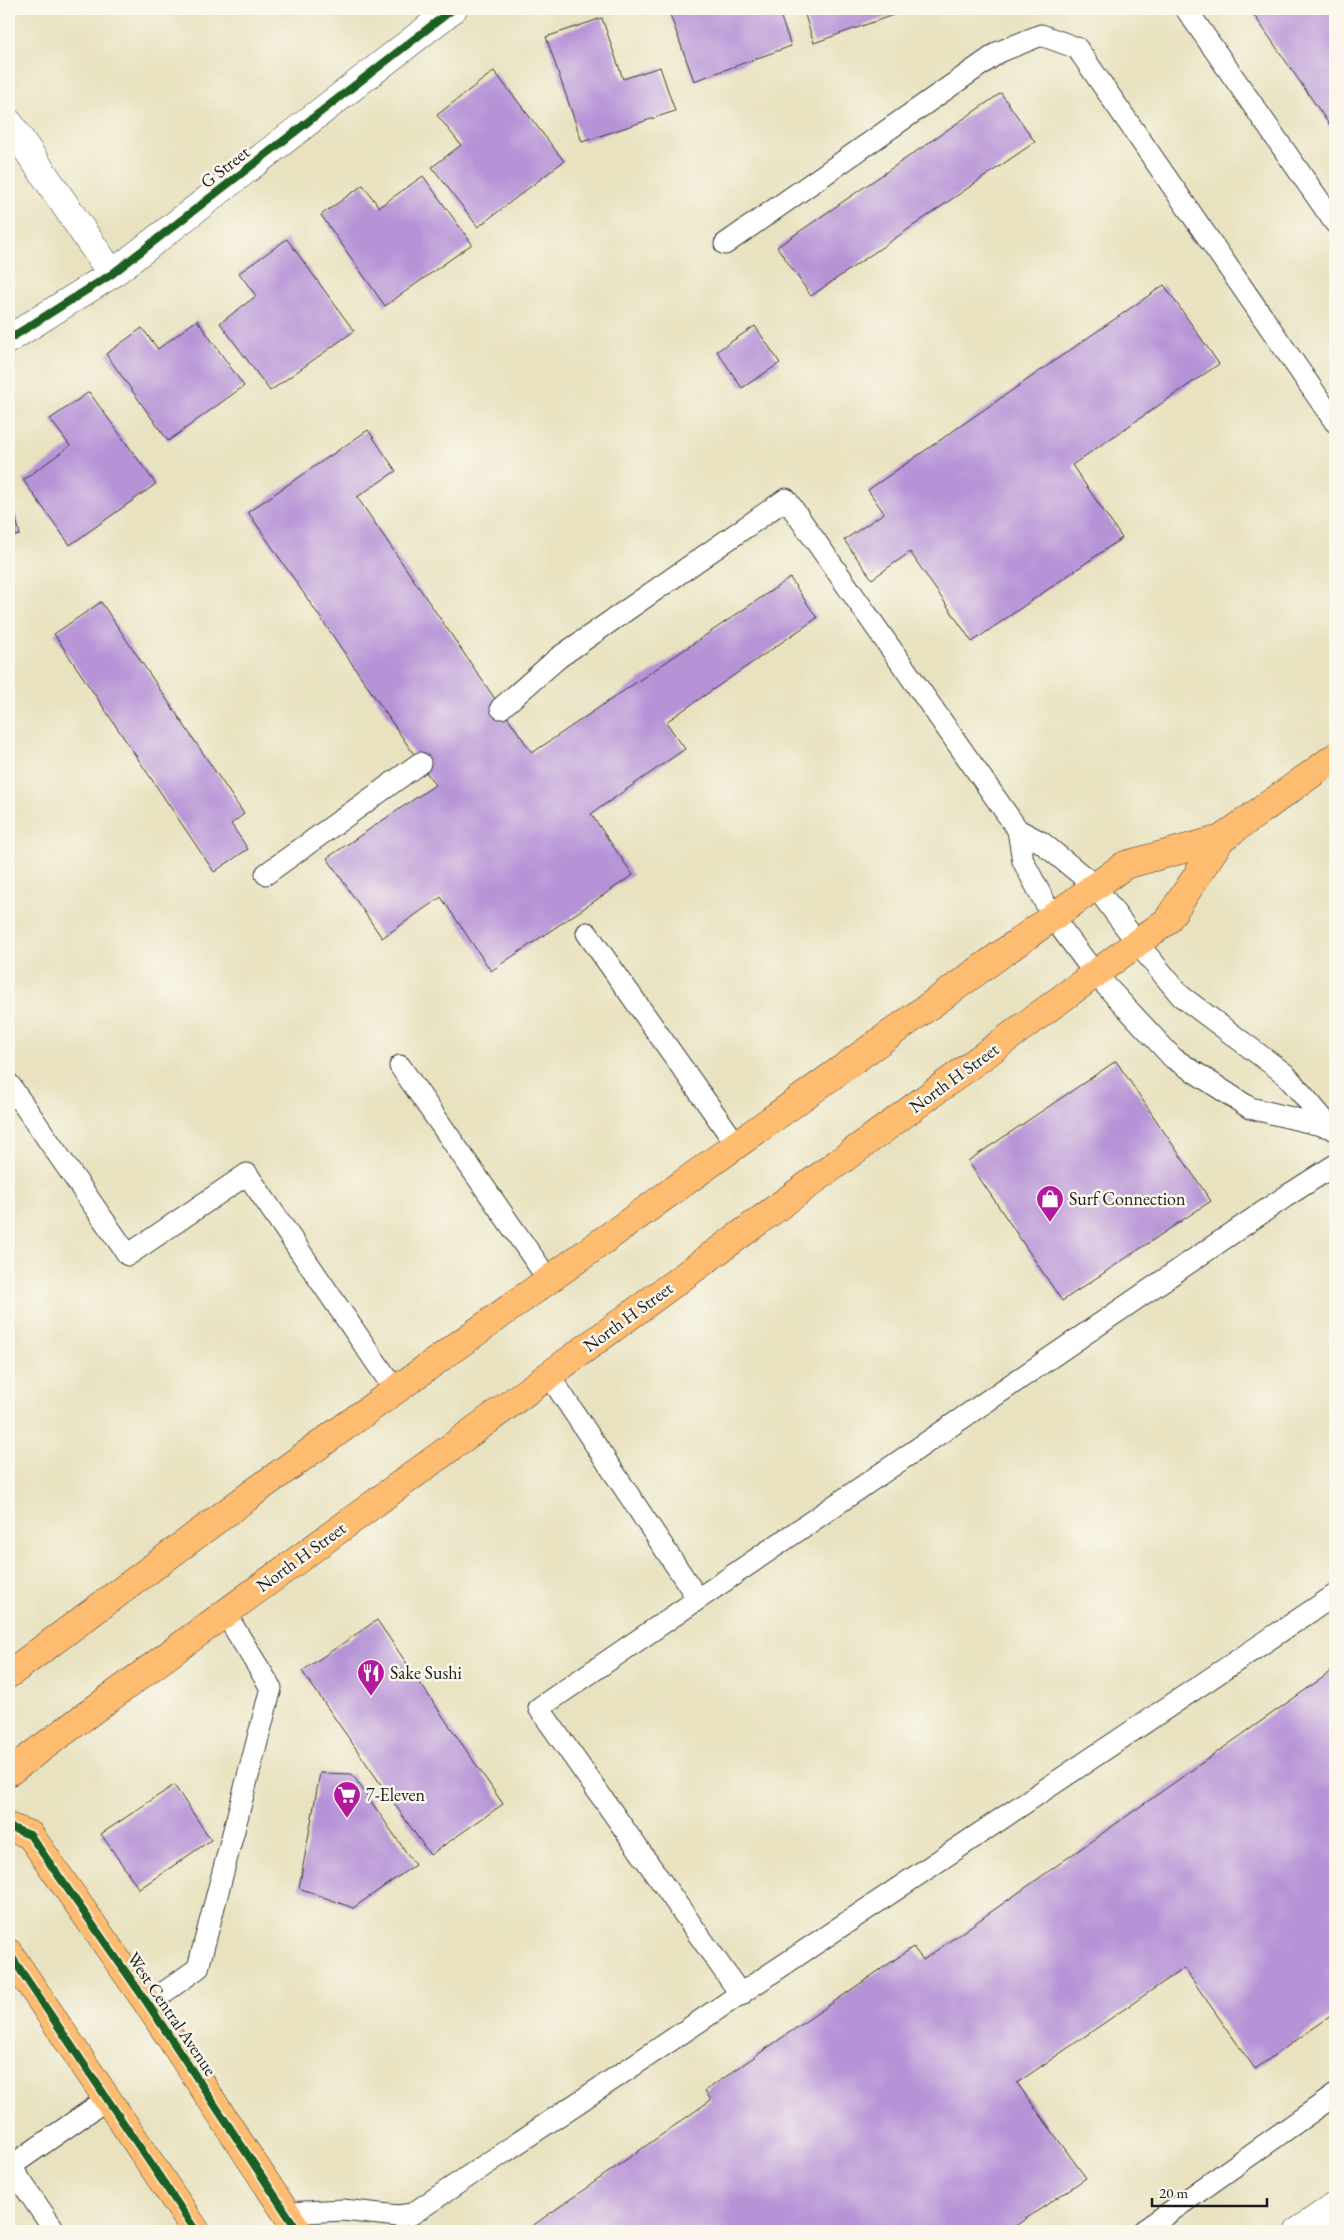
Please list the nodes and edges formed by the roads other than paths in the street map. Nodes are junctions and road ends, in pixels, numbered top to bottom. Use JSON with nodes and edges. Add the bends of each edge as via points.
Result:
{"nodes":[{"id":1,"x":453,"y":9,"type":"edge"},
{"id":2,"x":1186,"y":9,"type":"edge"},
{"id":3,"x":9,"y":123,"type":"edge"},
{"id":4,"x":1335,"y":223,"type":"edge"},
{"id":5,"x":725,"y":244,"type":"dead end"},
{"id":6,"x":112,"y":274,"type":"junction"},
{"id":7,"x":9,"y":339,"type":"edge"},
{"id":8,"x":1335,"y":422,"type":"edge"},
{"id":9,"x":501,"y":708,"type":"dead end"},
{"id":10,"x":1335,"y":757,"type":"edge"},
{"id":11,"x":420,"y":763,"type":"dead end"},
{"id":12,"x":1018,"y":830,"type":"junction"},
{"id":13,"x":1221,"y":839,"type":"junction"},
{"id":14,"x":266,"y":874,"type":"dead end"},
{"id":15,"x":1095,"y":886,"type":"junction"},
{"id":16,"x":1052,"y":916,"type":"junction"},
{"id":17,"x":587,"y":933,"type":"dead end"},
{"id":18,"x":1138,"y":944,"type":"junction"},
{"id":19,"x":1096,"y":975,"type":"junction"},
{"id":20,"x":400,"y":1066,"type":"dead end"},
{"id":21,"x":9,"y":1084,"type":"edge"},
{"id":22,"x":1332,"y":1129,"type":"edge"},
{"id":23,"x":736,"y":1144,"type":"junction"},
{"id":24,"x":1335,"y":1165,"type":"edge"},
{"id":25,"x":548,"y":1279,"type":"junction"},
{"id":26,"x":549,"y":1375,"type":"junction"},
{"id":27,"x":395,"y":1390,"type":"junction"},
{"id":28,"x":1335,"y":1595,"type":"edge"},
{"id":29,"x":698,"y":1600,"type":"junction"},
{"id":30,"x":225,"y":1612,"type":"junction"},
{"id":31,"x":9,"y":1674,"type":"edge"},
{"id":32,"x":9,"y":1772,"type":"edge"},
{"id":33,"x":9,"y":1826,"type":"edge"},
{"id":34,"x":9,"y":1953,"type":"edge"},
{"id":35,"x":741,"y":1995,"type":"junction"},
{"id":36,"x":148,"y":2004,"type":"junction"},
{"id":37,"x":1335,"y":2095,"type":"edge"},
{"id":38,"x":107,"y":2099,"type":"junction"},
{"id":39,"x":10,"y":2165,"type":"edge"},
{"id":40,"x":1335,"y":2206,"type":"edge"},
{"id":41,"x":292,"y":2222,"type":"edge"},
{"id":42,"x":412,"y":2223,"type":"edge"},
{"id":43,"x":55,"y":2231,"type":"edge"},
{"id":44,"x":196,"y":2231,"type":"edge"},
{"id":45,"x":1143,"y":2231,"type":"edge"},
{"id":46,"x":1299,"y":2231,"type":"edge"}],
"edges":[{"from":1,"to":6,"type":"street","name":"G Street"},
{"from":2,"to":4,"type":"lane"},
{"from":3,"to":6,"type":"street"},
{"from":5,"to":8,"type":"lane","via":[[999,52],[1041,35],[1077,48]]},
{"from":6,"to":7,"type":"street","name":"G Street"},
{"from":9,"to":12,"type":"lane","via":[[558,658],[786,499]]},
{"from":10,"to":13,"type":"main road","name":"North H Street"},
{"from":11,"to":14,"type":"lane"},
{"from":12,"to":15,"type":"lane","via":[[1041,842]]},
{"from":12,"to":16,"type":"lane","via":[[1023,861]]},
{"from":13,"to":15,"type":"main road","name":"North H Street","via":[[1125,864]]},
{"from":13,"to":18,"type":"main road","name":"North H Street","via":[[1167,921]]},
{"from":15,"to":16,"type":"main road","name":"North H Street"},
{"from":15,"to":18,"type":"lane"},
{"from":16,"to":19,"type":"lane"},
{"from":16,"to":23,"type":"main road","name":"North H Street"},
{"from":17,"to":23,"type":"lane"},
{"from":18,"to":19,"type":"main road","name":"North H Street"},
{"from":18,"to":22,"type":"lane","via":[[1181,996],[1285,1074]]},
{"from":19,"to":22,"type":"lane","via":[[1173,1058],[1250,1108]]},
{"from":19,"to":26,"type":"main road","name":"North H Street"},
{"from":20,"to":25,"type":"lane"},
{"from":21,"to":27,"type":"lane","via":[[128,1255],[247,1174]]},
{"from":23,"to":25,"type":"main road","name":"North H Street"},
{"from":24,"to":29,"type":"lane"},
{"from":25,"to":27,"type":"main road","name":"North H Street"},
{"from":26,"to":29,"type":"lane"},
{"from":26,"to":30,"type":"main road","name":"North H Street"},
{"from":27,"to":31,"type":"main road","name":"North H Street"},
{"from":28,"to":35,"type":"lane"},
{"from":29,"to":35,"type":"lane","via":[[540,1708]]},
{"from":30,"to":32,"type":"main road","name":"North H Street"},
{"from":30,"to":36,"type":"lane","via":[[271,1688],[198,1968]]},
{"from":33,"to":36,"type":"main road","name":"West Central Avenue","via":[[30,1835]]},
{"from":34,"to":38,"type":"main road"},
{"from":35,"to":42,"type":"lane"},
{"from":36,"to":41,"type":"main road","name":"West Central Avenue"},
{"from":37,"to":45,"type":"lane"},
{"from":38,"to":39,"type":"lane"},
{"from":38,"to":44,"type":"main road"},
{"from":39,"to":43,"type":"lane"},
{"from":40,"to":46,"type":"street"},
{"from":41,"to":42,"type":"lane","via":[[343,2210],[398,2216]]}]}
